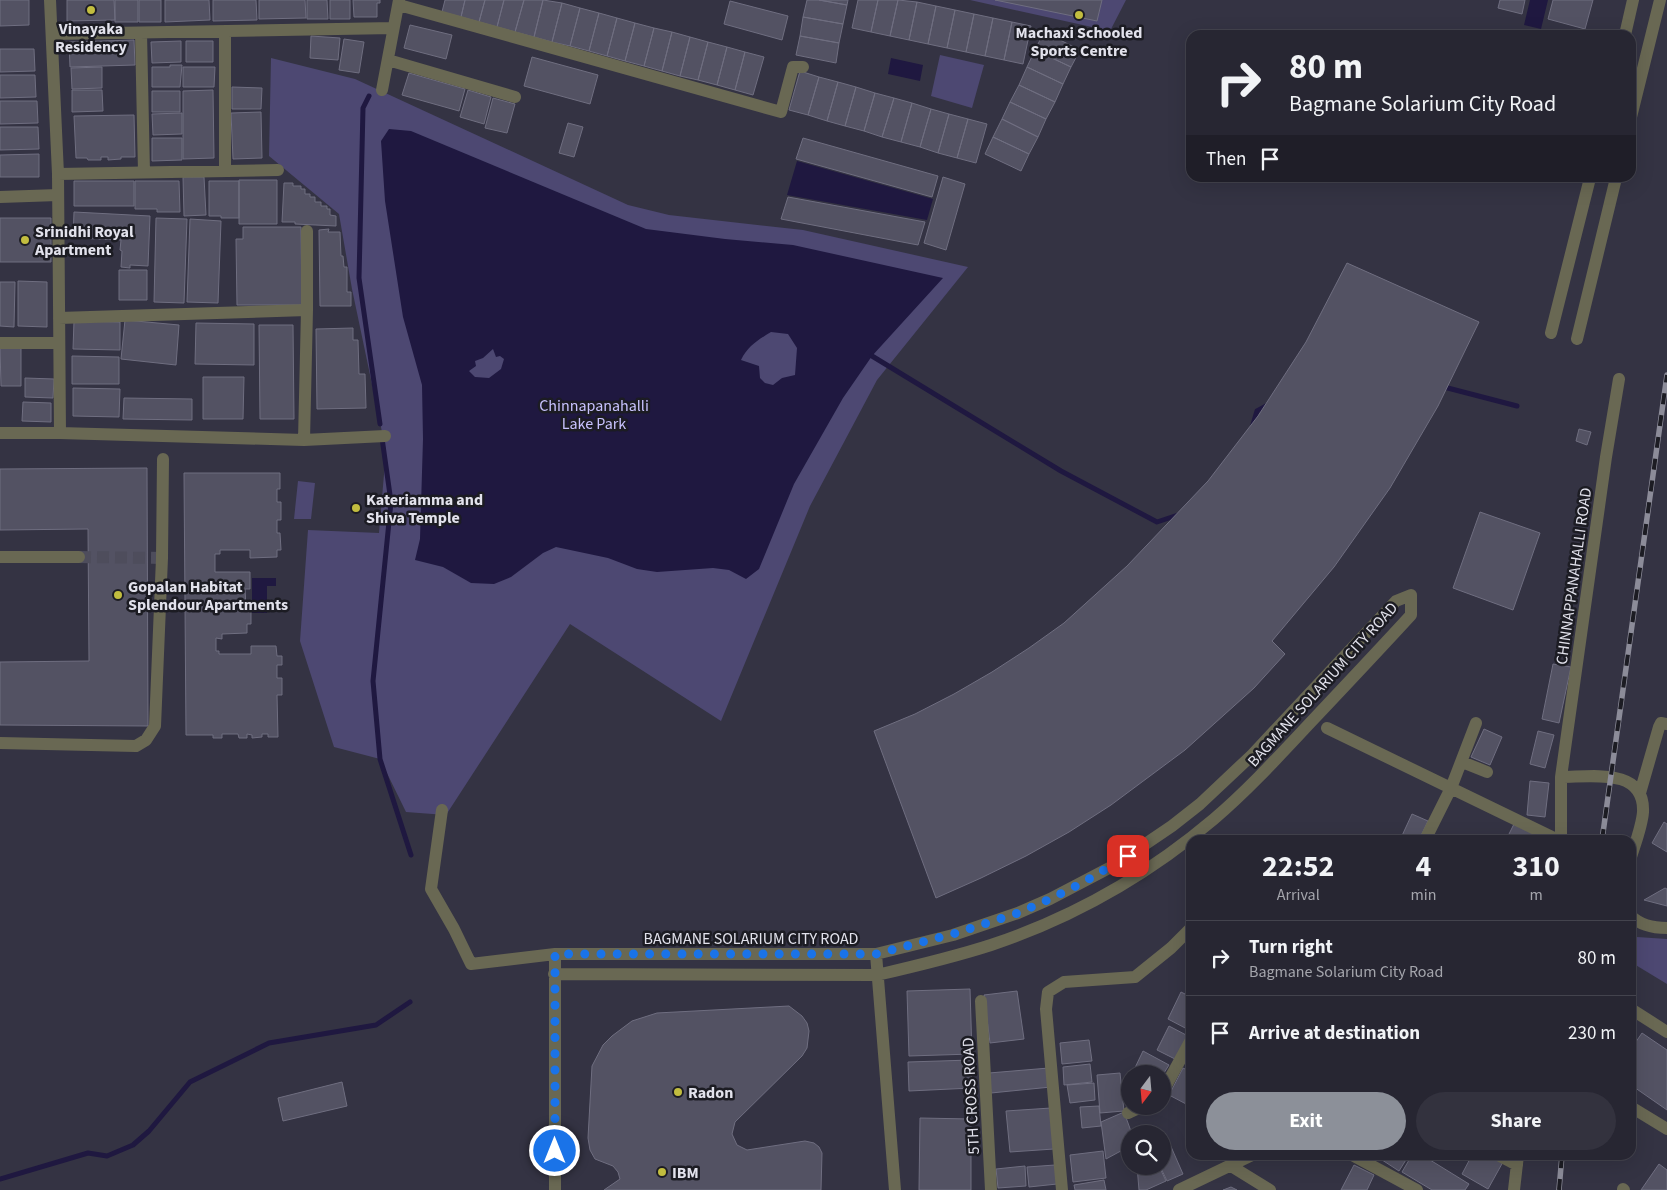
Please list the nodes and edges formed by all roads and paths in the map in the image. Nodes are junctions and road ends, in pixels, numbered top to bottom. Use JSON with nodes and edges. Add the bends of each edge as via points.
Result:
{"nodes":[{"id":1,"x":50,"y":0,"type":"edge"},
{"id":2,"x":1633,"y":0,"type":"edge"},
{"id":3,"x":1660,"y":0,"type":"edge"},
{"id":4,"x":399,"y":2,"type":"edge"},
{"id":5,"x":393,"y":28,"type":"junction"},
{"id":6,"x":1626,"y":30,"type":"edge"},
{"id":7,"x":224,"y":31,"type":"junction"},
{"id":8,"x":141,"y":32,"type":"junction"},
{"id":9,"x":52,"y":34,"type":"junction"},
{"id":10,"x":388,"y":60,"type":"junction"},
{"id":11,"x":803,"y":67,"type":"dead end"},
{"id":12,"x":382,"y":90,"type":"dead end"},
{"id":13,"x":515,"y":97,"type":"dead end"},
{"id":14,"x":1636,"y":98,"type":"edge"},
{"id":15,"x":278,"y":170,"type":"dead end"},
{"id":16,"x":225,"y":171,"type":"junction"},
{"id":17,"x":144,"y":172,"type":"junction"},
{"id":18,"x":58,"y":174,"type":"junction"},
{"id":19,"x":1589,"y":182,"type":"edge"},
{"id":20,"x":1615,"y":182,"type":"edge"},
{"id":21,"x":58,"y":195,"type":"junction"},
{"id":22,"x":0,"y":197,"type":"edge"},
{"id":23,"x":307,"y":231,"type":"dead end"},
{"id":24,"x":307,"y":310,"type":"junction"},
{"id":25,"x":59,"y":318,"type":"junction"},
{"id":26,"x":1551,"y":333,"type":"dead end"},
{"id":27,"x":1577,"y":339,"type":"dead end"},
{"id":28,"x":0,"y":343,"type":"edge"},
{"id":29,"x":59,"y":343,"type":"junction"},
{"id":30,"x":1619,"y":379,"type":"dead end"},
{"id":31,"x":0,"y":433,"type":"edge"},
{"id":32,"x":60,"y":433,"type":"junction"},
{"id":33,"x":385,"y":436,"type":"dead end"},
{"id":34,"x":304,"y":440,"type":"junction"},
{"id":35,"x":163,"y":460,"type":"dead end"},
{"id":36,"x":79,"y":557,"type":"tunnel mouth"},
{"id":37,"x":0,"y":558,"type":"edge"},
{"id":38,"x":1476,"y":723,"type":"dead end"},
{"id":39,"x":1667,"y":724,"type":"edge"},
{"id":40,"x":1327,"y":728,"type":"dead end"},
{"id":41,"x":0,"y":743,"type":"edge"},
{"id":42,"x":1462,"y":762,"type":"junction"},
{"id":43,"x":1487,"y":772,"type":"dead end"},
{"id":44,"x":1561,"y":777,"type":"junction"},
{"id":45,"x":1451,"y":788,"type":"junction"},
{"id":46,"x":1640,"y":793,"type":"junction"},
{"id":47,"x":442,"y":810,"type":"dead end"},
{"id":48,"x":1194,"y":835,"type":"edge"},
{"id":49,"x":1428,"y":835,"type":"edge"},
{"id":50,"x":1550,"y":835,"type":"edge"},
{"id":51,"x":1560,"y":835,"type":"edge"},
{"id":52,"x":1636,"y":837,"type":"edge"},
{"id":53,"x":1186,"y":841,"type":"edge"},
{"id":54,"x":1636,"y":921,"type":"edge"},
{"id":55,"x":1667,"y":928,"type":"edge"},
{"id":56,"x":1186,"y":933,"type":"edge"},
{"id":57,"x":555,"y":954,"type":"junction"},
{"id":58,"x":876,"y":954,"type":"junction"},
{"id":59,"x":554,"y":974,"type":"junction"},
{"id":60,"x":878,"y":975,"type":"junction"},
{"id":61,"x":981,"y":1001,"type":"dead end"},
{"id":62,"x":1636,"y":1012,"type":"edge"},
{"id":63,"x":1667,"y":1032,"type":"edge"},
{"id":64,"x":1186,"y":1049,"type":"edge"},
{"id":65,"x":1171,"y":1076,"type":"edge"},
{"id":66,"x":1636,"y":1110,"type":"edge"},
{"id":67,"x":1667,"y":1129,"type":"edge"},
{"id":68,"x":1242,"y":1160,"type":"edge"},
{"id":69,"x":1361,"y":1160,"type":"edge"},
{"id":70,"x":1517,"y":1160,"type":"edge"},
{"id":71,"x":1231,"y":1166,"type":"junction"},
{"id":72,"x":556,"y":1190,"type":"edge"},
{"id":73,"x":895,"y":1190,"type":"edge"},
{"id":74,"x":991,"y":1190,"type":"edge"},
{"id":75,"x":1062,"y":1190,"type":"edge"},
{"id":76,"x":1180,"y":1190,"type":"edge"},
{"id":77,"x":1270,"y":1190,"type":"edge"},
{"id":78,"x":1417,"y":1190,"type":"edge"},
{"id":79,"x":1514,"y":1190,"type":"edge"}],
"edges":[{"from":1,"to":9,"type":"street"},
{"from":2,"to":6,"type":"street"},
{"from":3,"to":14,"type":"street"},
{"from":4,"to":5,"type":"street"},
{"from":4,"to":11,"type":"street","via":[[782,112],[793,67]]},
{"from":5,"to":7,"type":"street"},
{"from":5,"to":10,"type":"street"},
{"from":7,"to":8,"type":"street"},
{"from":7,"to":16,"type":"street"},
{"from":8,"to":9,"type":"street"},
{"from":8,"to":17,"type":"street"},
{"from":9,"to":18,"type":"street"},
{"from":10,"to":12,"type":"street"},
{"from":10,"to":13,"type":"street"},
{"from":15,"to":16,"type":"street"},
{"from":16,"to":17,"type":"street"},
{"from":17,"to":18,"type":"street"},
{"from":18,"to":21,"type":"street"},
{"from":19,"to":26,"type":"street"},
{"from":20,"to":27,"type":"street"},
{"from":21,"to":22,"type":"street"},
{"from":21,"to":25,"type":"street"},
{"from":23,"to":24,"type":"street"},
{"from":24,"to":25,"type":"street"},
{"from":24,"to":34,"type":"street"},
{"from":25,"to":29,"type":"street"},
{"from":28,"to":29,"type":"street"},
{"from":29,"to":32,"type":"street"},
{"from":30,"to":44,"type":"street","name":"CHINNAPPANAHALLI ROAD"},
{"from":31,"to":32,"type":"street"},
{"from":32,"to":34,"type":"street"},
{"from":33,"to":34,"type":"street"},
{"from":35,"to":41,"type":"street","via":[[155,726],[146,740],[136,746]]},
{"from":36,"to":37,"type":"street"},
{"from":38,"to":42,"type":"street"},
{"from":39,"to":46,"type":"street","via":[[1661,723],[1658,727]]},
{"from":40,"to":45,"type":"street"},
{"from":42,"to":43,"type":"street"},
{"from":42,"to":45,"type":"street"},
{"from":44,"to":46,"type":"street","via":[[1610,776],[1630,782]]},
{"from":44,"to":51,"type":"street","name":"CHINNAPPANAHALLI ROAD"},
{"from":45,"to":49,"type":"street"},
{"from":45,"to":50,"type":"street"},
{"from":46,"to":52,"type":"street","via":[[1642,812]]},
{"from":47,"to":57,"type":"street","name":"BAGMANE SOLARIUM CITY ROAD","via":[[431,889],[471,964]]},
{"from":48,"to":58,"type":"street","name":"BAGMANE SOLARIUM CITY ROAD","via":[[1266,770],[1411,615],[1411,595],[1396,601],[1226,780],[1143,847],[1082,883],[1018,913]]},
{"from":53,"to":60,"type":"street","name":"BAGMANE SOLARIUM CITY ROAD","via":[[1124,884],[1051,921],[991,945]]},
{"from":54,"to":55,"type":"street","via":[[1654,928]]},
{"from":56,"to":75,"type":"street","via":[[1135,977],[1064,982],[1048,992],[1046,1010]]},
{"from":57,"to":58,"type":"street","name":"BAGMANE SOLARIUM CITY ROAD"},
{"from":57,"to":59,"type":"street"},
{"from":58,"to":60,"type":"street"},
{"from":59,"to":60,"type":"street","name":"BAGMANE SOLARIUM CITY ROAD"},
{"from":59,"to":72,"type":"street"},
{"from":60,"to":73,"type":"street"},
{"from":61,"to":74,"type":"street","name":"5TH CROSS ROAD"},
{"from":62,"to":63,"type":"street"},
{"from":64,"to":65,"type":"street"},
{"from":66,"to":67,"type":"street"},
{"from":68,"to":71,"type":"street"},
{"from":69,"to":78,"type":"street"},
{"from":70,"to":79,"type":"street"},
{"from":71,"to":76,"type":"street"},
{"from":71,"to":77,"type":"street"}]}
